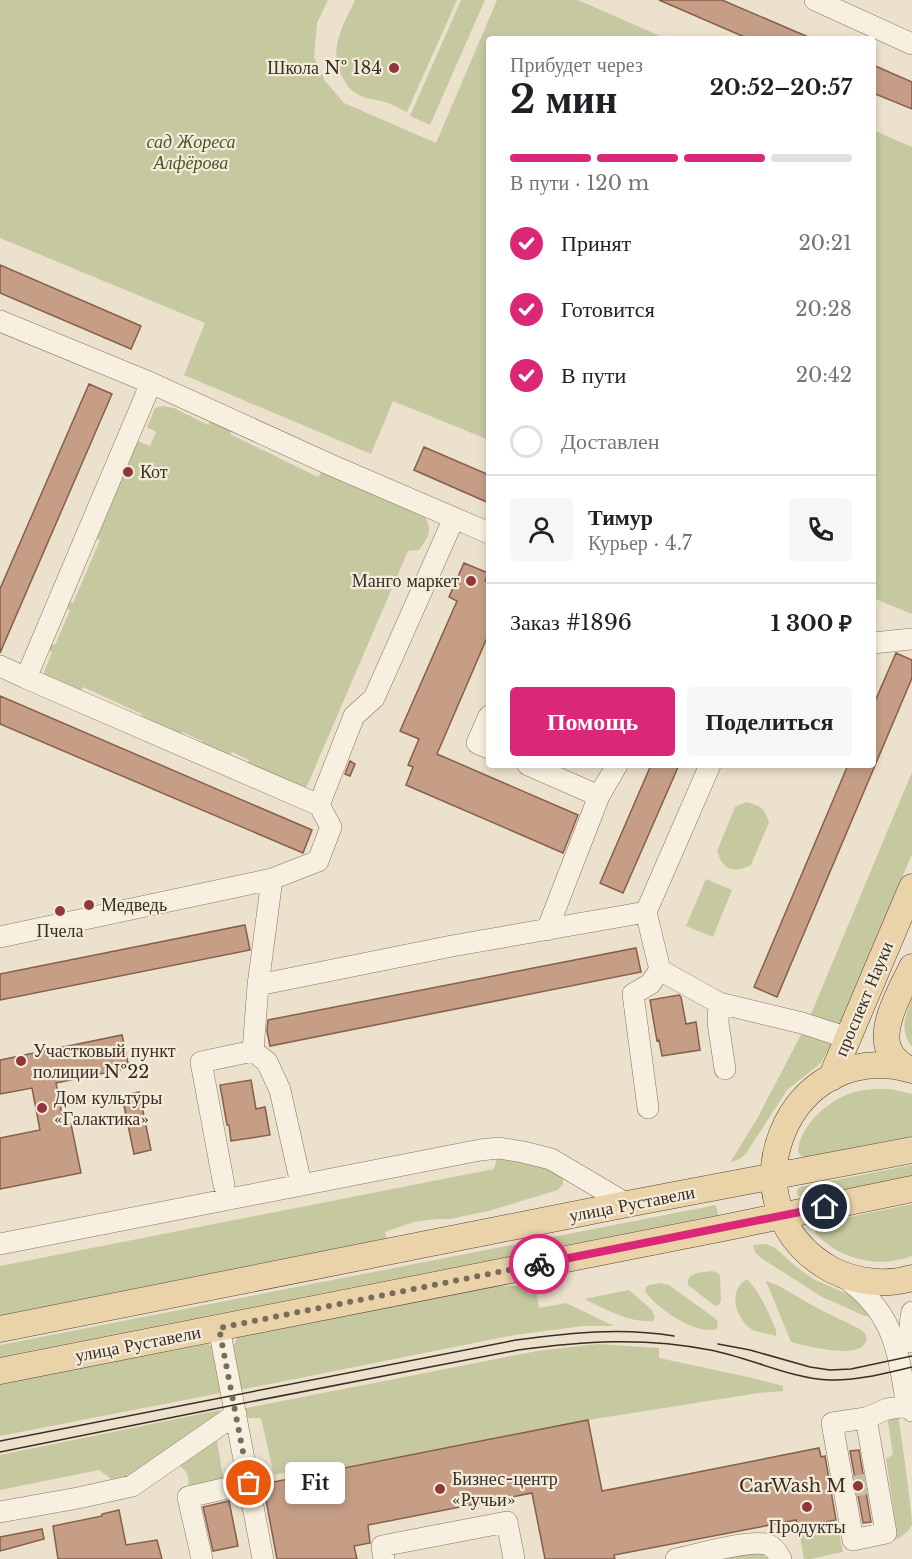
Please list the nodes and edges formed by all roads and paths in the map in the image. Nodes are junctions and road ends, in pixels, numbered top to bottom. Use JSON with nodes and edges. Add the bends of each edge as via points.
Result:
{"nodes":[{"id":1,"x":815,"y":0,"type":"edge"},
{"id":2,"x":912,"y":44,"type":"edge"},
{"id":3,"x":0,"y":321,"type":"edge"},
{"id":4,"x":151,"y":383,"type":"junction"},
{"id":5,"x":454,"y":518,"type":"junction"},
{"id":6,"x":486,"y":532,"type":"edge"},
{"id":7,"x":912,"y":639,"type":"edge"},
{"id":8,"x":876,"y":643,"type":"edge"},
{"id":9,"x":0,"y":666,"type":"edge"},
{"id":10,"x":26,"y":678,"type":"junction"},
{"id":11,"x":486,"y":723,"type":"edge"},
{"id":12,"x":486,"y":747,"type":"edge"},
{"id":13,"x":535,"y":768,"type":"edge"},
{"id":14,"x":615,"y":768,"type":"edge"},
{"id":15,"x":709,"y":768,"type":"edge"},
{"id":16,"x":599,"y":796,"type":"junction"},
{"id":17,"x":319,"y":805,"type":"junction"},
{"id":18,"x":272,"y":879,"type":"junction"},
{"id":19,"x":912,"y":888,"type":"edge"},
{"id":20,"x":646,"y":912,"type":"junction"},
{"id":21,"x":546,"y":930,"type":"junction"},
{"id":22,"x":0,"y":937,"type":"edge"},
{"id":23,"x":912,"y":966,"type":"edge"},
{"id":24,"x":660,"y":970,"type":"junction"},
{"id":25,"x":258,"y":985,"type":"junction"},
{"id":26,"x":719,"y":1003,"type":"junction"},
{"id":27,"x":848,"y":1038,"type":"junction"},
{"id":28,"x":253,"y":1051,"type":"junction"},
{"id":29,"x":724,"y":1069,"type":"dead end"},
{"id":30,"x":909,"y":1069,"type":"edge"},
{"id":31,"x":831,"y":1078,"type":"junction"},
{"id":32,"x":648,"y":1108,"type":"dead end"},
{"id":33,"x":912,"y":1150,"type":"edge"},
{"id":34,"x":774,"y":1176,"type":"junction"},
{"id":35,"x":301,"y":1184,"type":"junction"},
{"id":36,"x":224,"y":1185,"type":"dead end"},
{"id":37,"x":912,"y":1189,"type":"edge"},
{"id":38,"x":627,"y":1204,"type":"junction"},
{"id":39,"x":782,"y":1216,"type":"junction"},
{"id":40,"x":0,"y":1244,"type":"edge"},
{"id":41,"x":840,"y":1274,"type":"junction"},
{"id":42,"x":912,"y":1278,"type":"edge"},
{"id":43,"x":912,"y":1311,"type":"edge"},
{"id":44,"x":219,"y":1328,"type":"junction"},
{"id":45,"x":0,"y":1329,"type":"edge"},
{"id":46,"x":912,"y":1342,"type":"edge"},
{"id":47,"x":0,"y":1371,"type":"edge"},
{"id":48,"x":910,"y":1408,"type":"edge"},
{"id":49,"x":236,"y":1414,"type":"junction"},
{"id":50,"x":866,"y":1418,"type":"junction"},
{"id":51,"x":249,"y":1483,"type":"junction"},
{"id":52,"x":0,"y":1512,"type":"edge"},
{"id":53,"x":260,"y":1558,"type":"edge"},
{"id":54,"x":202,"y":1559,"type":"edge"},
{"id":55,"x":384,"y":1559,"type":"edge"},
{"id":56,"x":514,"y":1559,"type":"edge"},
{"id":57,"x":676,"y":1559,"type":"edge"},
{"id":58,"x":781,"y":1559,"type":"edge"}],
"edges":[{"from":1,"to":2,"type":"street"},
{"from":3,"to":4,"type":"street"},
{"from":4,"to":5,"type":"street"},
{"from":4,"to":10,"type":"street"},
{"from":5,"to":6,"type":"street"},
{"from":5,"to":17,"type":"street","via":[[374,698],[354,716]]},
{"from":7,"to":8,"type":"street"},
{"from":9,"to":10,"type":"street"},
{"from":10,"to":17,"type":"street"},
{"from":11,"to":12,"type":"street","via":[[477,743]]},
{"from":13,"to":16,"type":"street"},
{"from":14,"to":16,"type":"street"},
{"from":15,"to":20,"type":"street"},
{"from":16,"to":21,"type":"street"},
{"from":17,"to":18,"type":"street","via":[[330,827],[318,861]]},
{"from":18,"to":22,"type":"street"},
{"from":18,"to":25,"type":"street"},
{"from":19,"to":27,"type":"main road","name":"проспект Науки"},
{"from":20,"to":21,"type":"street"},
{"from":20,"to":24,"type":"street"},
{"from":21,"to":25,"type":"street"},
{"from":23,"to":30,"type":"main road","name":"проспект Науки","via":[[888,1021],[886,1036],[890,1054]]},
{"from":24,"to":26,"type":"street"},
{"from":24,"to":32,"type":"street","via":[[650,984],[633,994]]},
{"from":25,"to":28,"type":"street"},
{"from":26,"to":27,"type":"street"},
{"from":26,"to":29,"type":"street"},
{"from":27,"to":31,"type":"main road","name":"проспект Науки"},
{"from":28,"to":35,"type":"street","via":[[267,1062],[280,1090]]},
{"from":28,"to":36,"type":"street","via":[[201,1062]]},
{"from":30,"to":31,"type":"main road","name":"проспект Науки","via":[[867,1066]]},
{"from":31,"to":34,"type":"main road","name":"проспект Науки","via":[[807,1095],[788,1119],[777,1147]]},
{"from":33,"to":34,"type":"main road","name":"улица Руставели"},
{"from":34,"to":38,"type":"main road","name":"улица Руставели"},
{"from":34,"to":39,"type":"main road","name":"проспект Науки"},
{"from":35,"to":38,"type":"street","via":[[499,1148],[551,1159]]},
{"from":35,"to":40,"type":"street"},
{"from":37,"to":39,"type":"main road","name":"улица Руставели"},
{"from":38,"to":45,"type":"main road","name":"улица Руставели"},
{"from":39,"to":41,"type":"main road","name":"проспект Науки","via":[[806,1250]]},
{"from":39,"to":44,"type":"main road","name":"улица Руставели"},
{"from":41,"to":42,"type":"main road","name":"проспект Науки","via":[[874,1282]]},
{"from":41,"to":48,"type":"street","name":"проспект Науки","via":[[883,1316],[896,1347]]},
{"from":43,"to":46,"type":"street"},
{"from":44,"to":47,"type":"main road","name":"улица Руставели"},
{"from":44,"to":49,"type":"street"},
{"from":48,"to":50,"type":"street","via":[[886,1409]]},
{"from":49,"to":51,"type":"street"},
{"from":49,"to":52,"type":"street","via":[[132,1486]]},
{"from":50,"to":50,"type":"street","via":[[832,1423],[859,1485]]},
{"from":51,"to":53,"type":"street"},
{"from":51,"to":54,"type":"street","via":[[189,1497]]},
{"from":55,"to":56,"type":"street","via":[[382,1546],[507,1522]]},
{"from":57,"to":58,"type":"street","via":[[753,1543],[774,1548]]}]}
